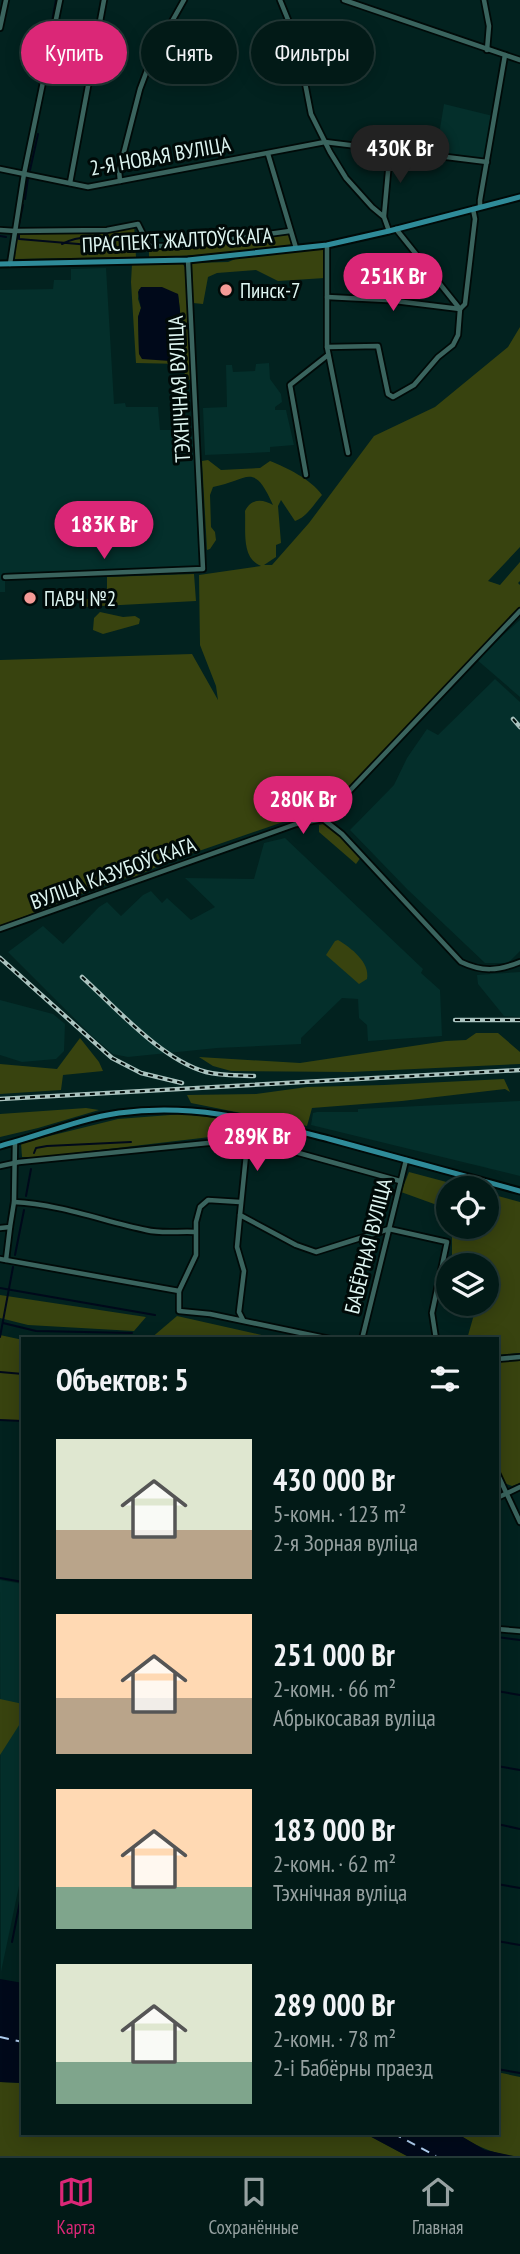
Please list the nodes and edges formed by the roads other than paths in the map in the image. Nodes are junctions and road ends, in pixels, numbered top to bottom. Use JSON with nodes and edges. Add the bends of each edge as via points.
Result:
{"nodes":[{"id":1,"x":6,"y":0,"type":"edge"},
{"id":2,"x":60,"y":0,"type":"edge"},
{"id":3,"x":104,"y":0,"type":"edge"},
{"id":4,"x":184,"y":0,"type":"edge"},
{"id":5,"x":280,"y":0,"type":"edge"},
{"id":6,"x":344,"y":0,"type":"edge"},
{"id":7,"x":484,"y":0,"type":"edge"},
{"id":8,"x":0,"y":29,"type":"edge"},
{"id":9,"x":487,"y":50,"type":"junction"},
{"id":10,"x":505,"y":55,"type":"junction"},
{"id":11,"x":520,"y":60,"type":"edge"},
{"id":12,"x":325,"y":142,"type":"junction"},
{"id":13,"x":390,"y":150,"type":"junction"},
{"id":14,"x":268,"y":154,"type":"junction"},
{"id":15,"x":487,"y":162,"type":"junction"},
{"id":16,"x":0,"y":169,"type":"edge"},
{"id":17,"x":24,"y":174,"type":"junction"},
{"id":18,"x":120,"y":181,"type":"junction"},
{"id":19,"x":70,"y":183,"type":"junction"},
{"id":20,"x":520,"y":197,"type":"edge"},
{"id":21,"x":480,"y":207,"type":"junction"},
{"id":22,"x":473,"y":209,"type":"junction"},
{"id":23,"x":384,"y":217,"type":"junction"},
{"id":24,"x":0,"y":230,"type":"edge"},
{"id":25,"x":393,"y":230,"type":"junction"},
{"id":26,"x":15,"y":231,"type":"junction"},
{"id":27,"x":290,"y":231,"type":"junction"},
{"id":28,"x":327,"y":245,"type":"junction"},
{"id":29,"x":296,"y":248,"type":"junction"},
{"id":30,"x":188,"y":260,"type":"junction"},
{"id":31,"x":0,"y":264,"type":"edge"},
{"id":32,"x":10,"y":264,"type":"junction"},
{"id":33,"x":327,"y":297,"type":"junction"},
{"id":34,"x":460,"y":309,"type":"junction"},
{"id":35,"x":327,"y":347,"type":"junction"},
{"id":36,"x":328,"y":355,"type":"junction"},
{"id":37,"x":348,"y":453,"type":"dead end"},
{"id":38,"x":306,"y":475,"type":"dead end"},
{"id":39,"x":5,"y":577,"type":"dead end"},
{"id":40,"x":520,"y":611,"type":"edge"},
{"id":41,"x":323,"y":819,"type":"junction"},
{"id":42,"x":0,"y":929,"type":"edge"},
{"id":43,"x":520,"y":962,"type":"edge"},
{"id":44,"x":253,"y":1119,"type":"junction"},
{"id":45,"x":248,"y":1139,"type":"junction"},
{"id":46,"x":15,"y":1142,"type":"junction"},
{"id":47,"x":0,"y":1146,"type":"edge"},
{"id":48,"x":406,"y":1160,"type":"junction"},
{"id":49,"x":14,"y":1163,"type":"junction"},
{"id":50,"x":0,"y":1166,"type":"edge"},
{"id":51,"x":400,"y":1181,"type":"junction"},
{"id":52,"x":520,"y":1191,"type":"edge"},
{"id":53,"x":14,"y":1202,"type":"junction"},
{"id":54,"x":240,"y":1202,"type":"junction"},
{"id":55,"x":240,"y":1215,"type":"junction"},
{"id":56,"x":10,"y":1227,"type":"junction"},
{"id":57,"x":0,"y":1228,"type":"edge"},
{"id":58,"x":390,"y":1229,"type":"junction"},
{"id":59,"x":195,"y":1232,"type":"junction"},
{"id":60,"x":3,"y":1259,"type":"edge"},
{"id":61,"x":179,"y":1291,"type":"junction"},
{"id":62,"x":243,"y":1321,"type":"junction"},
{"id":63,"x":320,"y":1337,"type":"edge"},
{"id":64,"x":363,"y":1337,"type":"edge"},
{"id":65,"x":436,"y":1337,"type":"edge"},
{"id":66,"x":520,"y":1357,"type":"edge"},
{"id":67,"x":499,"y":1359,"type":"edge"},
{"id":68,"x":499,"y":1477,"type":"edge"},
{"id":69,"x":520,"y":1487,"type":"edge"},
{"id":70,"x":507,"y":1493,"type":"junction"},
{"id":71,"x":499,"y":1497,"type":"edge"},
{"id":72,"x":520,"y":1522,"type":"edge"},
{"id":73,"x":499,"y":1629,"type":"edge"},
{"id":74,"x":520,"y":1631,"type":"edge"}],
"edges":[{"from":1,"to":8,"type":"street"},
{"from":2,"to":17,"type":"street"},
{"from":3,"to":19,"type":"street"},
{"from":4,"to":18,"type":"street","via":[[140,89]]},
{"from":5,"to":12,"type":"street","via":[[292,27],[311,114]]},
{"from":6,"to":9,"type":"street"},
{"from":7,"to":9,"type":"street"},
{"from":9,"to":10,"type":"street"},
{"from":10,"to":11,"type":"street"},
{"from":10,"to":15,"type":"street"},
{"from":12,"to":13,"type":"street","name":"2-Я НОВАЯ ВУЛІЦА"},
{"from":12,"to":14,"type":"street","name":"2-Я НОВАЯ ВУЛІЦА"},
{"from":12,"to":23,"type":"street","via":[[346,178]]},
{"from":13,"to":15,"type":"street","name":"2-Я НОВАЯ ВУЛІЦА"},
{"from":13,"to":23,"type":"street"},
{"from":14,"to":18,"type":"street","name":"2-Я НОВАЯ ВУЛІЦА"},
{"from":14,"to":27,"type":"street"},
{"from":15,"to":21,"type":"street"},
{"from":16,"to":17,"type":"street","name":"2-Я НОВАЯ ВУЛІЦА"},
{"from":17,"to":19,"type":"street","name":"2-Я НОВАЯ ВУЛІЦА"},
{"from":17,"to":26,"type":"street"},
{"from":18,"to":19,"type":"street","name":"2-Я НОВАЯ ВУЛІЦА","via":[[88,187]]},
{"from":20,"to":21,"type":"main road","name":"ПРАСПЕКТ ЖАЛТОЎСКАГА"},
{"from":21,"to":22,"type":"main road","name":"ПРАСПЕКТ ЖАЛТОЎСКАГА"},
{"from":22,"to":25,"type":"main road","name":"ПРАСПЕКТ ЖАЛТОЎСКАГА"},
{"from":22,"to":34,"type":"street","via":[[466,303]]},
{"from":23,"to":25,"type":"street"},
{"from":24,"to":26,"type":"street"},
{"from":25,"to":28,"type":"main road","name":"ПРАСПЕКТ ЖАЛТОЎСКАГА"},
{"from":25,"to":34,"type":"street"},
{"from":26,"to":27,"type":"street","via":[[107,230],[138,224],[149,246],[181,246]]},
{"from":26,"to":32,"type":"street"},
{"from":27,"to":29,"type":"street"},
{"from":28,"to":29,"type":"main road","name":"ПРАСПЕКТ ЖАЛТОЎСКАГА"},
{"from":28,"to":33,"type":"street"},
{"from":29,"to":30,"type":"main road","name":"ПРАСПЕКТ ЖАЛТОЎСКАГА"},
{"from":30,"to":32,"type":"main road","name":"ПРАСПЕКТ ЖАЛТОЎСКАГА"},
{"from":30,"to":39,"type":"street","name":"ТЭХНІЧНАЯ ВУЛІЦА","via":[[203,569]]},
{"from":31,"to":32,"type":"main road","name":"ПРАСПЕКТ ЖАЛТОЎСКАГА"},
{"from":33,"to":34,"type":"street"},
{"from":33,"to":35,"type":"street"},
{"from":34,"to":35,"type":"street","via":[[453,345],[414,385],[393,397],[388,394],[378,346]]},
{"from":35,"to":36,"type":"street"},
{"from":36,"to":37,"type":"street"},
{"from":36,"to":38,"type":"street","via":[[290,385]]},
{"from":40,"to":41,"type":"street"},
{"from":41,"to":42,"type":"street","name":"ВУЛІЦА КАЗУБОЎСКАГА","via":[[296,824]]},
{"from":41,"to":43,"type":"street","via":[[461,962],[489,970]]},
{"from":44,"to":45,"type":"street"},
{"from":44,"to":46,"type":"main road","via":[[173,1110],[117,1114]]},
{"from":44,"to":48,"type":"main road"},
{"from":45,"to":49,"type":"street"},
{"from":45,"to":51,"type":"street"},
{"from":45,"to":54,"type":"street"},
{"from":46,"to":47,"type":"main road"},
{"from":46,"to":49,"type":"street"},
{"from":48,"to":51,"type":"street","name":"БАБЁРНАЯ ВУЛІЦА"},
{"from":48,"to":52,"type":"main road"},
{"from":49,"to":50,"type":"street"},
{"from":49,"to":53,"type":"street"},
{"from":51,"to":58,"type":"street","name":"БАБЁРНАЯ ВУЛІЦА"},
{"from":53,"to":56,"type":"street"},
{"from":53,"to":59,"type":"street","via":[[147,1230]]},
{"from":54,"to":55,"type":"street"},
{"from":54,"to":59,"type":"street","via":[[208,1200],[200,1207]]},
{"from":55,"to":58,"type":"street","via":[[316,1252]]},
{"from":55,"to":62,"type":"street","via":[[237,1247],[244,1271],[239,1312]]},
{"from":56,"to":57,"type":"street"},
{"from":56,"to":60,"type":"street"},
{"from":58,"to":64,"type":"street","name":"БАБЁРНАЯ ВУЛІЦА"},
{"from":58,"to":65,"type":"street","via":[[447,1242],[432,1313]]},
{"from":59,"to":61,"type":"street","via":[[196,1255]]},
{"from":60,"to":61,"type":"street"},
{"from":61,"to":62,"type":"street","via":[[179,1311]]},
{"from":62,"to":63,"type":"street"},
{"from":66,"to":67,"type":"street"},
{"from":68,"to":70,"type":"street"},
{"from":69,"to":70,"type":"street"},
{"from":70,"to":71,"type":"street"},
{"from":70,"to":72,"type":"street"},
{"from":73,"to":74,"type":"street"}]}
